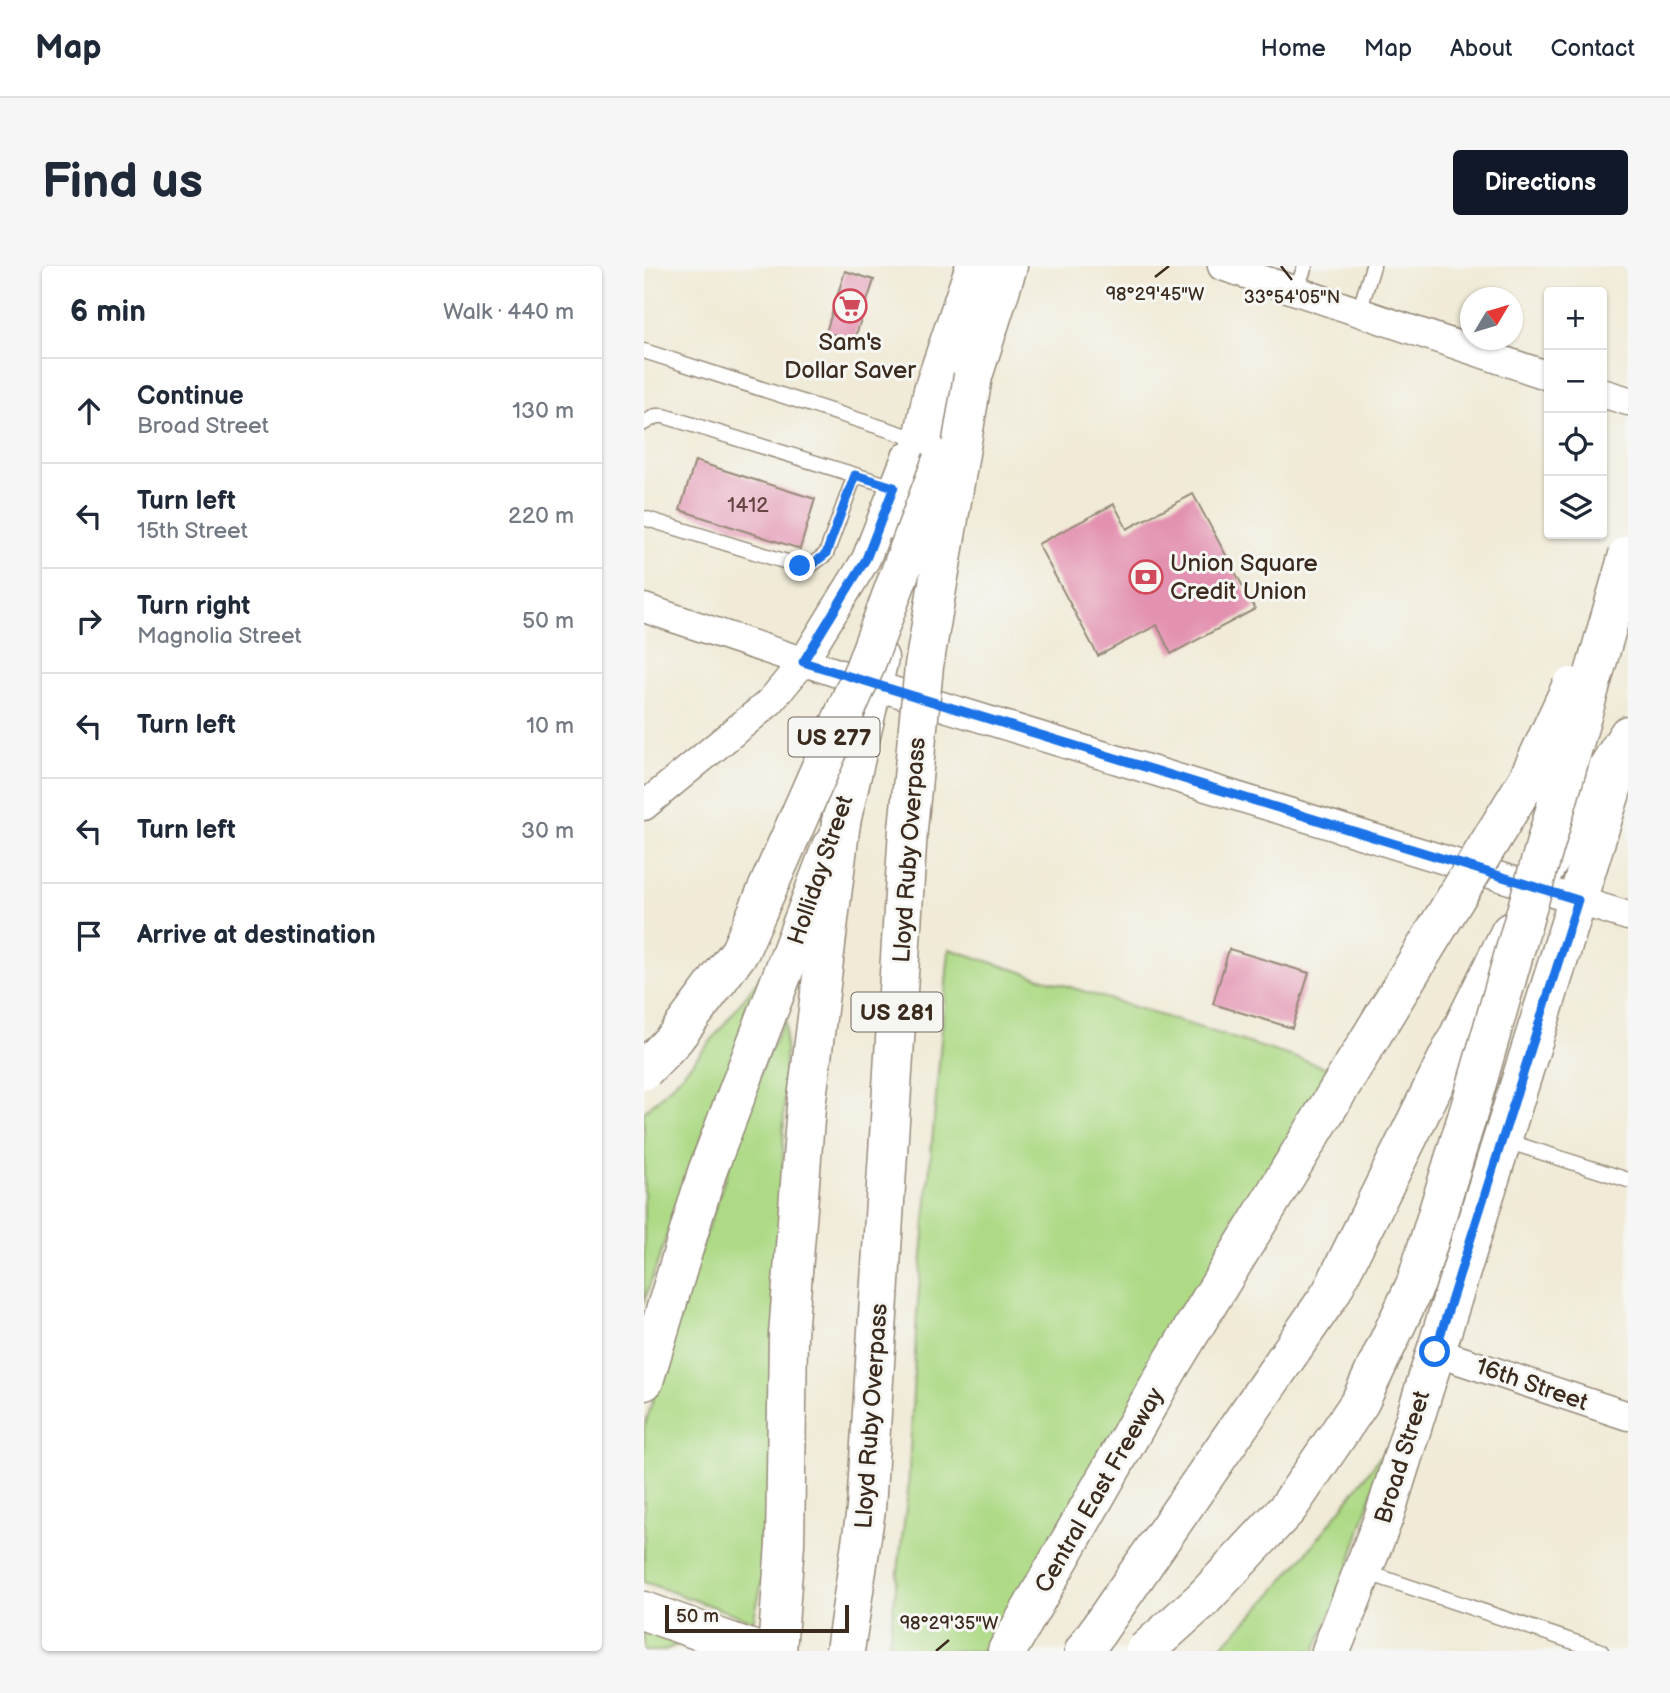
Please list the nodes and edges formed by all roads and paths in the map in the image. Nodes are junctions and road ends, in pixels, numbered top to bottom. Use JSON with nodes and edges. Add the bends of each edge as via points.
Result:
{"nodes":[{"id":1,"x":975,"y":266,"type":"edge"},
{"id":2,"x":1008,"y":266,"type":"edge"},
{"id":3,"x":1222,"y":266,"type":"edge"},
{"id":4,"x":1373,"y":266,"type":"edge"},
{"id":5,"x":1301,"y":279,"type":"edge"},
{"id":6,"x":1359,"y":312,"type":"junction"},
{"id":7,"x":644,"y":351,"type":"edge"},
{"id":8,"x":1544,"y":374,"type":"edge"},
{"id":9,"x":973,"y":376,"type":"junction"},
{"id":10,"x":933,"y":390,"type":"junction"},
{"id":11,"x":1607,"y":395,"type":"edge"},
{"id":12,"x":1628,"y":401,"type":"edge"},
{"id":13,"x":644,"y":423,"type":"edge"},
{"id":14,"x":914,"y":438,"type":"junction"},
{"id":15,"x":855,"y":475,"type":"junction"},
{"id":16,"x":894,"y":487,"type":"junction"},
{"id":17,"x":644,"y":518,"type":"edge"},
{"id":18,"x":1628,"y":547,"type":"edge"},
{"id":19,"x":1628,"y":555,"type":"edge"},
{"id":20,"x":644,"y":608,"type":"edge"},
{"id":21,"x":803,"y":662,"type":"junction"},
{"id":22,"x":873,"y":685,"type":"junction"},
{"id":23,"x":1628,"y":737,"type":"edge"},
{"id":24,"x":644,"y":806,"type":"edge"},
{"id":25,"x":841,"y":822,"type":"junction"},
{"id":26,"x":1533,"y":887,"type":"junction"},
{"id":27,"x":1578,"y":900,"type":"junction"},
{"id":28,"x":1628,"y":916,"type":"edge"},
{"id":29,"x":644,"y":1070,"type":"edge"},
{"id":30,"x":1502,"y":1140,"type":"junction"},
{"id":31,"x":1628,"y":1180,"type":"edge"},
{"id":32,"x":1435,"y":1352,"type":"junction"},
{"id":33,"x":644,"y":1381,"type":"edge"},
{"id":34,"x":1628,"y":1416,"type":"edge"},
{"id":35,"x":1363,"y":1572,"type":"junction"},
{"id":36,"x":644,"y":1611,"type":"edge"},
{"id":37,"x":1014,"y":1638,"type":"edge"},
{"id":38,"x":756,"y":1651,"type":"edge"},
{"id":39,"x":777,"y":1651,"type":"edge"},
{"id":40,"x":845,"y":1651,"type":"edge"},
{"id":41,"x":1084,"y":1651,"type":"edge"},
{"id":42,"x":1145,"y":1651,"type":"edge"},
{"id":43,"x":1331,"y":1651,"type":"edge"},
{"id":44,"x":1601,"y":1651,"type":"edge"}],
"edges":[{"from":1,"to":10,"type":"main road","name":"Holliday Street"},
{"from":2,"to":9,"type":"main road","name":"Lloyd Ruby Overpass","number":"US 277"},
{"from":3,"to":5,"type":"street"},
{"from":4,"to":6,"type":"lane"},
{"from":5,"to":6,"type":"street"},
{"from":6,"to":8,"type":"street"},
{"from":7,"to":14,"type":"lane"},
{"from":9,"to":29,"type":"main road","number":"US 277","bridge":true,"via":[[864,669],[740,951],[675,1038]]},
{"from":9,"to":40,"type":"main road","name":"Lloyd Ruby Overpass","number":"US 281","bridge":true,"via":[[924,666],[908,829],[866,1509]]},
{"from":10,"to":14,"type":"street"},
{"from":10,"to":22,"type":"main road","name":"Holliday Street"},
{"from":11,"to":12,"type":"street"},
{"from":13,"to":15,"type":"lane","via":[[664,416]]},
{"from":14,"to":16,"type":"street"},
{"from":15,"to":16,"type":"lane"},
{"from":15,"to":17,"type":"lane","via":[[826,554],[810,566]]},
{"from":16,"to":21,"type":"street","via":[[866,559]]},
{"from":18,"to":37,"type":"main road","name":"Central East Freeway","bridge":true,"via":[[1527,781],[1170,1366]]},
{"from":19,"to":42,"type":"main road","bridge":true,"via":[[1416,1283],[1360,1402],[1288,1507],[1203,1599]]},
{"from":20,"to":21,"type":"street"},
{"from":21,"to":22,"type":"street"},
{"from":21,"to":24,"type":"street","via":[[771,702]]},
{"from":22,"to":25,"type":"main road","name":"Holliday Street"},
{"from":22,"to":26,"type":"street"},
{"from":23,"to":26,"type":"main road"},
{"from":23,"to":27,"type":"main road","name":"Broad Street"},
{"from":25,"to":33,"type":"main road","name":"Holliday Street","via":[[707,1172]]},
{"from":25,"to":39,"type":"main road","via":[[806,1107],[788,1335],[785,1544]]},
{"from":26,"to":27,"type":"street"},
{"from":26,"to":41,"type":"main road","via":[[1331,1293]]},
{"from":27,"to":28,"type":"street"},
{"from":27,"to":30,"type":"main road","name":"Broad Street"},
{"from":30,"to":31,"type":"lane"},
{"from":30,"to":32,"type":"main road","name":"Broad Street"},
{"from":32,"to":34,"type":"street","name":"16th Street"},
{"from":32,"to":35,"type":"main road","name":"Broad Street"},
{"from":35,"to":43,"type":"main road","name":"Broad Street"},
{"from":35,"to":44,"type":"lane"},
{"from":36,"to":38,"type":"main road"}]}
